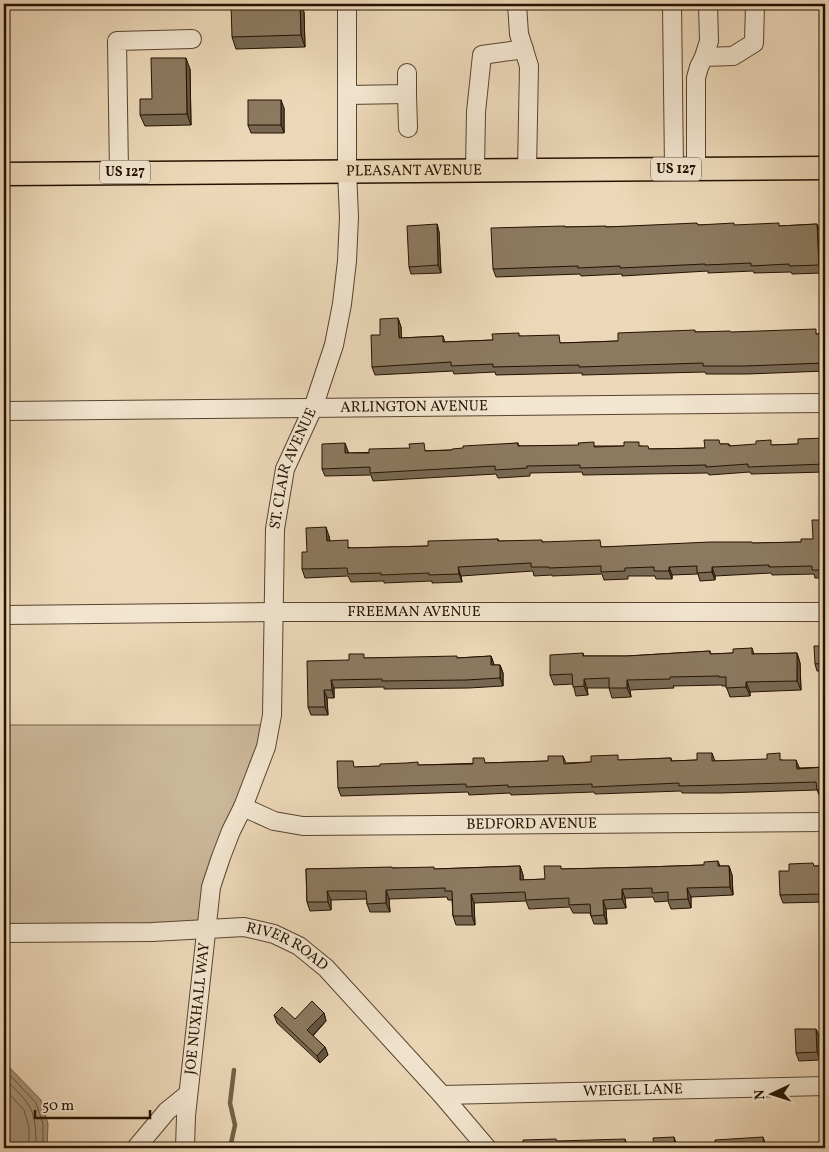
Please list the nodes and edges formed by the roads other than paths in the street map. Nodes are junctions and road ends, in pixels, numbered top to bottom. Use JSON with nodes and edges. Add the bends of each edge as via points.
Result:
{"nodes":[{"id":1,"x":347,"y":4,"type":"edge"},
{"id":2,"x":517,"y":4,"type":"edge"},
{"id":3,"x":672,"y":4,"type":"edge"},
{"id":4,"x":708,"y":4,"type":"edge"},
{"id":5,"x":755,"y":4,"type":"edge"},
{"id":6,"x":192,"y":39,"type":"dead end"},
{"id":7,"x":524,"y":48,"type":"junction"},
{"id":8,"x":704,"y":57,"type":"junction"},
{"id":9,"x":406,"y":73,"type":"dead end"},
{"id":10,"x":407,"y":94,"type":"junction"},
{"id":11,"x":347,"y":95,"type":"junction"},
{"id":12,"x":408,"y":128,"type":"dead end"},
{"id":13,"x":825,"y":168,"type":"edge"},
{"id":14,"x":685,"y":169,"type":"junction"},
{"id":15,"x":475,"y":170,"type":"junction"},
{"id":16,"x":527,"y":170,"type":"junction"},
{"id":17,"x":347,"y":171,"type":"junction"},
{"id":18,"x":119,"y":172,"type":"junction"},
{"id":19,"x":4,"y":174,"type":"edge"},
{"id":20,"x":825,"y":403,"type":"edge"},
{"id":21,"x":313,"y":408,"type":"junction"},
{"id":22,"x":4,"y":412,"type":"edge"},
{"id":23,"x":274,"y":612,"type":"junction"},
{"id":24,"x":825,"y":612,"type":"edge"},
{"id":25,"x":4,"y":615,"type":"edge"},
{"id":26,"x":243,"y":807,"type":"junction"},
{"id":27,"x":825,"y":822,"type":"edge"},
{"id":28,"x":206,"y":928,"type":"junction"},
{"id":29,"x":4,"y":933,"type":"edge"},
{"id":30,"x":825,"y":1086,"type":"edge"},
{"id":31,"x":188,"y":1094,"type":"junction"},
{"id":32,"x":442,"y":1095,"type":"junction"},
{"id":33,"x":136,"y":1148,"type":"edge"},
{"id":34,"x":185,"y":1148,"type":"edge"},
{"id":35,"x":488,"y":1148,"type":"edge"}],
"edges":[{"from":1,"to":11,"type":"street","name":"ST. CLAIR AVENUE"},
{"from":2,"to":7,"type":"street","via":[[519,34]]},
{"from":3,"to":14,"type":"street"},
{"from":4,"to":8,"type":"street","via":[[709,41]]},
{"from":5,"to":8,"type":"street","via":[[754,43],[733,56]]},
{"from":6,"to":18,"type":"street","via":[[117,41]]},
{"from":7,"to":15,"type":"street","via":[[482,55],[476,112]]},
{"from":7,"to":16,"type":"street","via":[[529,66]]},
{"from":8,"to":14,"type":"street","via":[[696,78]]},
{"from":9,"to":10,"type":"street"},
{"from":10,"to":11,"type":"street"},
{"from":10,"to":12,"type":"street"},
{"from":11,"to":17,"type":"street","name":"ST. CLAIR AVENUE"},
{"from":13,"to":14,"type":"main road","name":"PLEASANT AVENUE","number":"US 127"},
{"from":14,"to":16,"type":"main road","name":"PLEASANT AVENUE","number":"US 127"},
{"from":15,"to":16,"type":"main road","name":"PLEASANT AVENUE","number":"US 127"},
{"from":15,"to":17,"type":"main road","name":"PLEASANT AVENUE","number":"US 127"},
{"from":17,"to":18,"type":"main road","name":"PLEASANT AVENUE","number":"US 127"},
{"from":17,"to":21,"type":"street","name":"ST. CLAIR AVENUE","via":[[348,237],[342,304],[334,345]]},
{"from":18,"to":19,"type":"main road","name":"PLEASANT AVENUE","number":"US 127"},
{"from":20,"to":21,"type":"street","name":"ARLINGTON AVENUE"},
{"from":21,"to":22,"type":"street","name":"ARLINGTON AVENUE"},
{"from":21,"to":23,"type":"street","name":"ST. CLAIR AVENUE","via":[[285,469],[275,528]]},
{"from":23,"to":24,"type":"street","name":"FREEMAN AVENUE"},
{"from":23,"to":25,"type":"street","name":"FREEMAN AVENUE"},
{"from":23,"to":26,"type":"street","name":"ST. CLAIR AVENUE","via":[[272,715],[266,747]]},
{"from":26,"to":27,"type":"street","name":"BEDFORD AVENUE","via":[[274,821],[303,826]]},
{"from":26,"to":28,"type":"street","name":"ST. CLAIR AVENUE","via":[[212,887]]},
{"from":28,"to":29,"type":"street","name":"RIVER ROAD","via":[[152,932]]},
{"from":28,"to":31,"type":"street","name":"JOE NUXHALL WAY"},
{"from":28,"to":32,"type":"street","name":"RIVER ROAD","via":[[244,927],[274,934],[299,946],[326,968]]},
{"from":30,"to":32,"type":"street","name":"WEIGEL LANE"},
{"from":31,"to":33,"type":"street","via":[[167,1111]]},
{"from":31,"to":34,"type":"street","name":"JOE NUXHALL WAY"},
{"from":32,"to":35,"type":"street","name":"RIVER ROAD"}]}
